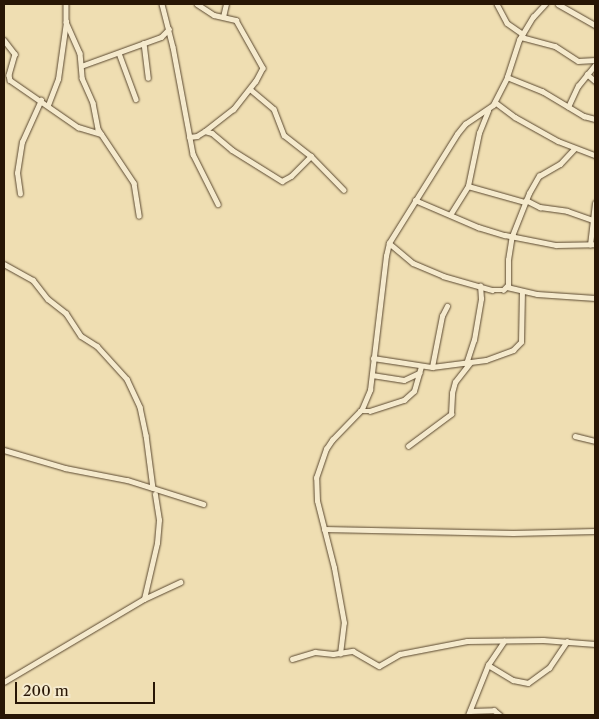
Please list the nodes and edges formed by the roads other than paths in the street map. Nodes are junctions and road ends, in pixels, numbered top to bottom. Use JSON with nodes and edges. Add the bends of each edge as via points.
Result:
{"nodes":[{"id":1,"x":66,"y":4,"type":"edge"},
{"id":2,"x":162,"y":4,"type":"edge"},
{"id":3,"x":197,"y":4,"type":"edge"},
{"id":4,"x":226,"y":4,"type":"edge"},
{"id":5,"x":497,"y":4,"type":"edge"},
{"id":6,"x":545,"y":4,"type":"edge"},
{"id":7,"x":558,"y":4,"type":"edge"},
{"id":8,"x":223,"y":17,"type":"junction"},
{"id":9,"x":66,"y":22,"type":"junction"},
{"id":10,"x":595,"y":25,"type":"edge"},
{"id":11,"x":169,"y":30,"type":"junction"},
{"id":12,"x":522,"y":35,"type":"junction"},
{"id":13,"x":4,"y":40,"type":"edge"},
{"id":14,"x":144,"y":43,"type":"junction"},
{"id":15,"x":120,"y":53,"type":"junction"},
{"id":16,"x":595,"y":60,"type":"edge"},
{"id":17,"x":595,"y":65,"type":"edge"},
{"id":18,"x":82,"y":66,"type":"junction"},
{"id":19,"x":587,"y":74,"type":"junction"},
{"id":20,"x":508,"y":77,"type":"junction"},
{"id":21,"x":148,"y":78,"type":"dead end"},
{"id":22,"x":595,"y":81,"type":"edge"},
{"id":23,"x":250,"y":90,"type":"junction"},
{"id":24,"x":136,"y":99,"type":"dead end"},
{"id":25,"x":41,"y":100,"type":"junction"},
{"id":26,"x":495,"y":102,"type":"junction"},
{"id":27,"x":48,"y":105,"type":"junction"},
{"id":28,"x":568,"y":107,"type":"junction"},
{"id":29,"x":489,"y":109,"type":"junction"},
{"id":30,"x":595,"y":119,"type":"edge"},
{"id":31,"x":206,"y":131,"type":"junction"},
{"id":32,"x":101,"y":134,"type":"junction"},
{"id":33,"x":189,"y":137,"type":"junction"},
{"id":34,"x":574,"y":148,"type":"junction"},
{"id":35,"x":311,"y":156,"type":"junction"},
{"id":36,"x":595,"y":156,"type":"edge"},
{"id":37,"x":468,"y":186,"type":"junction"},
{"id":38,"x":344,"y":190,"type":"dead end"},
{"id":39,"x":20,"y":194,"type":"dead end"},
{"id":40,"x":415,"y":200,"type":"junction"},
{"id":41,"x":526,"y":201,"type":"junction"},
{"id":42,"x":595,"y":203,"type":"edge"},
{"id":43,"x":218,"y":204,"type":"dead end"},
{"id":44,"x":450,"y":215,"type":"junction"},
{"id":45,"x":139,"y":216,"type":"dead end"},
{"id":46,"x":593,"y":220,"type":"junction"},
{"id":47,"x":512,"y":236,"type":"junction"},
{"id":48,"x":389,"y":244,"type":"junction"},
{"id":49,"x":593,"y":244,"type":"edge"},
{"id":50,"x":4,"y":264,"type":"edge"},
{"id":51,"x":480,"y":286,"type":"junction"},
{"id":52,"x":507,"y":287,"type":"junction"},
{"id":53,"x":522,"y":292,"type":"junction"},
{"id":54,"x":595,"y":298,"type":"edge"},
{"id":55,"x":447,"y":306,"type":"dead end"},
{"id":56,"x":373,"y":358,"type":"junction"},
{"id":57,"x":468,"y":363,"type":"junction"},
{"id":58,"x":421,"y":367,"type":"junction"},
{"id":59,"x":432,"y":368,"type":"junction"},
{"id":60,"x":419,"y":372,"type":"junction"},
{"id":61,"x":372,"y":375,"type":"junction"},
{"id":62,"x":360,"y":411,"type":"junction"},
{"id":63,"x":575,"y":436,"type":"dead end"},
{"id":64,"x":595,"y":440,"type":"edge"},
{"id":65,"x":408,"y":446,"type":"dead end"},
{"id":66,"x":4,"y":450,"type":"edge"},
{"id":67,"x":153,"y":488,"type":"junction"},
{"id":68,"x":155,"y":494,"type":"dead end"},
{"id":69,"x":203,"y":504,"type":"dead end"},
{"id":70,"x":324,"y":529,"type":"junction"},
{"id":71,"x":595,"y":531,"type":"edge"},
{"id":72,"x":180,"y":582,"type":"dead end"},
{"id":73,"x":144,"y":599,"type":"junction"},
{"id":74,"x":504,"y":641,"type":"junction"},
{"id":75,"x":567,"y":641,"type":"junction"},
{"id":76,"x":595,"y":644,"type":"edge"},
{"id":77,"x":340,"y":654,"type":"junction"},
{"id":78,"x":292,"y":659,"type":"dead end"},
{"id":79,"x":488,"y":665,"type":"junction"},
{"id":80,"x":4,"y":682,"type":"edge"},
{"id":81,"x":469,"y":713,"type":"edge"},
{"id":82,"x":500,"y":715,"type":"edge"}],
"edges":[{"from":1,"to":9,"type":"street"},
{"from":2,"to":11,"type":"street"},
{"from":3,"to":8,"type":"street"},
{"from":4,"to":8,"type":"street"},
{"from":5,"to":12,"type":"street","via":[[507,23]]},
{"from":6,"to":12,"type":"street"},
{"from":7,"to":10,"type":"street"},
{"from":8,"to":23,"type":"street","via":[[236,20],[262,65],[262,72]]},
{"from":9,"to":18,"type":"street","via":[[80,53]]},
{"from":9,"to":27,"type":"street","via":[[58,79]]},
{"from":11,"to":14,"type":"street","via":[[161,37]]},
{"from":11,"to":33,"type":"street"},
{"from":12,"to":16,"type":"street","via":[[555,46],[578,62]]},
{"from":12,"to":20,"type":"street"},
{"from":13,"to":25,"type":"street","via":[[15,54],[9,78]]},
{"from":14,"to":15,"type":"street"},
{"from":14,"to":21,"type":"street"},
{"from":15,"to":18,"type":"street"},
{"from":15,"to":24,"type":"street"},
{"from":17,"to":19,"type":"street"},
{"from":18,"to":32,"type":"street","via":[[82,78]]},
{"from":19,"to":22,"type":"street"},
{"from":19,"to":28,"type":"street"},
{"from":20,"to":26,"type":"street"},
{"from":20,"to":28,"type":"street","via":[[542,90]]},
{"from":23,"to":31,"type":"street","via":[[234,109]]},
{"from":23,"to":35,"type":"street","via":[[274,109],[284,135]]},
{"from":25,"to":27,"type":"street"},
{"from":25,"to":39,"type":"street","via":[[22,142],[17,173]]},
{"from":26,"to":29,"type":"street"},
{"from":26,"to":34,"type":"street","via":[[515,117]]},
{"from":27,"to":32,"type":"street","via":[[78,127]]},
{"from":28,"to":30,"type":"street"},
{"from":29,"to":37,"type":"street","via":[[479,133]]},
{"from":29,"to":40,"type":"street","via":[[465,124]]},
{"from":31,"to":33,"type":"street"},
{"from":31,"to":35,"type":"street","via":[[282,181]]},
{"from":32,"to":45,"type":"street","via":[[134,183]]},
{"from":33,"to":43,"type":"street","via":[[198,167]]},
{"from":34,"to":36,"type":"street"},
{"from":34,"to":41,"type":"street","via":[[560,164],[539,176]]},
{"from":35,"to":38,"type":"street"},
{"from":37,"to":41,"type":"street"},
{"from":37,"to":44,"type":"street"},
{"from":40,"to":44,"type":"street"},
{"from":40,"to":48,"type":"street"},
{"from":41,"to":46,"type":"street"},
{"from":41,"to":47,"type":"street"},
{"from":42,"to":46,"type":"street"},
{"from":44,"to":47,"type":"street"},
{"from":46,"to":49,"type":"street"},
{"from":47,"to":49,"type":"street","via":[[556,245]]},
{"from":47,"to":52,"type":"street"},
{"from":48,"to":51,"type":"street","via":[[413,263],[443,276]]},
{"from":48,"to":56,"type":"street"},
{"from":50,"to":67,"type":"street","via":[[33,280],[48,299],[66,313],[81,336],[97,346],[127,379],[140,407]]},
{"from":51,"to":52,"type":"street","via":[[499,291]]},
{"from":51,"to":57,"type":"street","via":[[481,299]]},
{"from":52,"to":53,"type":"street"},
{"from":53,"to":54,"type":"street"},
{"from":53,"to":57,"type":"street","via":[[520,343],[513,350]]},
{"from":55,"to":59,"type":"street","via":[[442,316]]},
{"from":56,"to":58,"type":"street"},
{"from":56,"to":61,"type":"street"},
{"from":57,"to":59,"type":"street"},
{"from":57,"to":65,"type":"street","via":[[455,382],[451,414]]},
{"from":58,"to":59,"type":"street"},
{"from":58,"to":60,"type":"street"},
{"from":60,"to":61,"type":"street","via":[[404,380]]},
{"from":60,"to":62,"type":"street","via":[[414,391],[404,400]]},
{"from":61,"to":62,"type":"street","via":[[370,390]]},
{"from":62,"to":70,"type":"street","via":[[332,440],[322,458],[316,491]]},
{"from":63,"to":64,"type":"street"},
{"from":66,"to":67,"type":"street"},
{"from":67,"to":69,"type":"street"},
{"from":68,"to":73,"type":"street","via":[[159,520],[157,544]]},
{"from":70,"to":71,"type":"street","via":[[513,533]]},
{"from":70,"to":77,"type":"street","via":[[344,624]]},
{"from":72,"to":73,"type":"street"},
{"from":73,"to":80,"type":"street"},
{"from":74,"to":75,"type":"street"},
{"from":74,"to":77,"type":"street","via":[[467,642],[400,654],[379,666],[353,651]]},
{"from":74,"to":79,"type":"street"},
{"from":75,"to":76,"type":"street"},
{"from":75,"to":79,"type":"street","via":[[555,662],[533,682],[521,682]]},
{"from":77,"to":78,"type":"street","via":[[315,652]]},
{"from":79,"to":81,"type":"street"},
{"from":81,"to":82,"type":"street","via":[[494,710]]}]}
